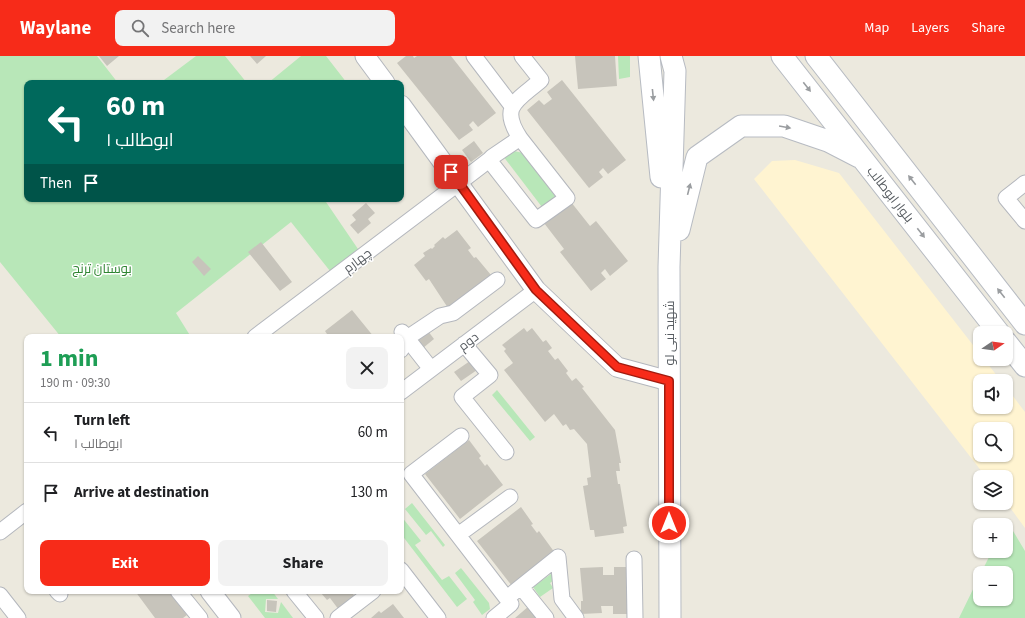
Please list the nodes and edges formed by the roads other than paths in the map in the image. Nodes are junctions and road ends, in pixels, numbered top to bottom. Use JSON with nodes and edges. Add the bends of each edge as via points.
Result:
{"nodes":[{"id":1,"x":365,"y":56,"type":"edge"},
{"id":2,"x":474,"y":56,"type":"edge"},
{"id":3,"x":522,"y":56,"type":"edge"},
{"id":4,"x":649,"y":56,"type":"edge"},
{"id":5,"x":782,"y":56,"type":"edge"},
{"id":6,"x":816,"y":56,"type":"edge"},
{"id":7,"x":675,"y":61,"type":"edge"},
{"id":8,"x":383,"y":80,"type":"edge"},
{"id":9,"x":512,"y":106,"type":"junction"},
{"id":10,"x":404,"y":109,"type":"edge"},
{"id":11,"x":520,"y":138,"type":"junction"},
{"id":12,"x":489,"y":160,"type":"junction"},
{"id":13,"x":866,"y":161,"type":"junction"},
{"id":14,"x":459,"y":183,"type":"junction"},
{"id":15,"x":1025,"y":183,"type":"edge"},
{"id":16,"x":1025,"y":221,"type":"edge"},
{"id":17,"x":669,"y":267,"type":"junction"},
{"id":18,"x":497,"y":280,"type":"dead end"},
{"id":19,"x":536,"y":290,"type":"junction"},
{"id":20,"x":1025,"y":324,"type":"edge"},
{"id":21,"x":994,"y":326,"type":"edge"},
{"id":22,"x":259,"y":334,"type":"edge"},
{"id":23,"x":404,"y":339,"type":"edge"},
{"id":24,"x":404,"y":341,"type":"edge"},
{"id":25,"x":464,"y":344,"type":"junction"},
{"id":26,"x":1013,"y":351,"type":"edge"},
{"id":27,"x":1025,"y":366,"type":"edge"},
{"id":28,"x":431,"y":369,"type":"junction"},
{"id":29,"x":669,"y":381,"type":"junction"},
{"id":30,"x":404,"y":390,"type":"edge"},
{"id":31,"x":461,"y":436,"type":"dead end"},
{"id":32,"x":506,"y":452,"type":"dead end"},
{"id":33,"x":510,"y":497,"type":"dead end"},
{"id":34,"x":24,"y":513,"type":"edge"},
{"id":35,"x":0,"y":532,"type":"edge"},
{"id":36,"x":458,"y":535,"type":"junction"},
{"id":37,"x":634,"y":559,"type":"dead end"},
{"id":38,"x":404,"y":577,"type":"edge"},
{"id":39,"x":521,"y":587,"type":"junction"},
{"id":40,"x":180,"y":594,"type":"edge"},
{"id":41,"x":212,"y":594,"type":"edge"},
{"id":42,"x":296,"y":594,"type":"edge"},
{"id":43,"x":369,"y":594,"type":"edge"},
{"id":44,"x":0,"y":595,"type":"edge"},
{"id":45,"x":507,"y":598,"type":"junction"},
{"id":46,"x":18,"y":618,"type":"edge"},
{"id":47,"x":200,"y":618,"type":"edge"},
{"id":48,"x":231,"y":618,"type":"edge"},
{"id":49,"x":316,"y":618,"type":"edge"},
{"id":50,"x":338,"y":618,"type":"edge"},
{"id":51,"x":438,"y":618,"type":"edge"},
{"id":52,"x":494,"y":618,"type":"edge"},
{"id":53,"x":546,"y":618,"type":"edge"},
{"id":54,"x":576,"y":618,"type":"edge"},
{"id":55,"x":635,"y":618,"type":"edge"},
{"id":56,"x":670,"y":618,"type":"edge"}],
"edges":[{"from":1,"to":8,"type":"street"},
{"from":2,"to":9,"type":"street"},
{"from":3,"to":9,"type":"street","via":[[540,80]]},
{"from":4,"to":17,"type":"main road","one_way":true},
{"from":5,"to":13,"type":"main road","name":"بلوار ابوطالب","one_way":true},
{"from":20,"to":6,"type":"main road","name":"بلوار ابوطالب","one_way":true},
{"from":7,"to":17,"type":"main road","name":"شهید نبی لو"},
{"from":9,"to":11,"type":"street","via":[[512,125]]},
{"from":10,"to":14,"type":"street"},
{"from":11,"to":12,"type":"street","name":"چهارم"},
{"from":11,"to":12,"type":"street","via":[[567,198],[536,220]]},
{"from":12,"to":14,"type":"street","name":"چهارم"},
{"from":17,"to":13,"type":"main road","one_way":true,"via":[[697,158],[741,126],[784,126],[828,141]]},
{"from":13,"to":21,"type":"main road","name":"بلوار ابوطالب","one_way":true},
{"from":14,"to":19,"type":"street"},
{"from":14,"to":22,"type":"street","name":"چهارم"},
{"from":15,"to":16,"type":"street","via":[[1006,198]]},
{"from":17,"to":29,"type":"main road","name":"شهید نبی لو"},
{"from":18,"to":23,"type":"street","via":[[453,313],[440,316]]},
{"from":19,"to":25,"type":"street","name":"دوم"},
{"from":19,"to":29,"type":"street","via":[[617,367]]},
{"from":24,"to":28,"type":"street"},
{"from":25,"to":28,"type":"street","name":"دوم"},
{"from":25,"to":32,"type":"street","via":[[490,375],[462,397]]},
{"from":26,"to":27,"type":"main road"},
{"from":28,"to":30,"type":"street","name":"دوم"},
{"from":29,"to":56,"type":"main road","name":"شهید نبی لو"},
{"from":31,"to":36,"type":"street","via":[[411,474]]},
{"from":33,"to":36,"type":"street"},
{"from":34,"to":35,"type":"street"},
{"from":36,"to":45,"type":"street"},
{"from":37,"to":55,"type":"street"},
{"from":38,"to":51,"type":"street"},
{"from":39,"to":45,"type":"street"},
{"from":39,"to":53,"type":"street"},
{"from":39,"to":54,"type":"street","via":[[558,557],[562,599]]},
{"from":40,"to":47,"type":"street"},
{"from":41,"to":48,"type":"street"},
{"from":42,"to":49,"type":"street"},
{"from":43,"to":50,"type":"street"},
{"from":44,"to":46,"type":"street"},
{"from":45,"to":52,"type":"street","via":[[511,604]]}]}
